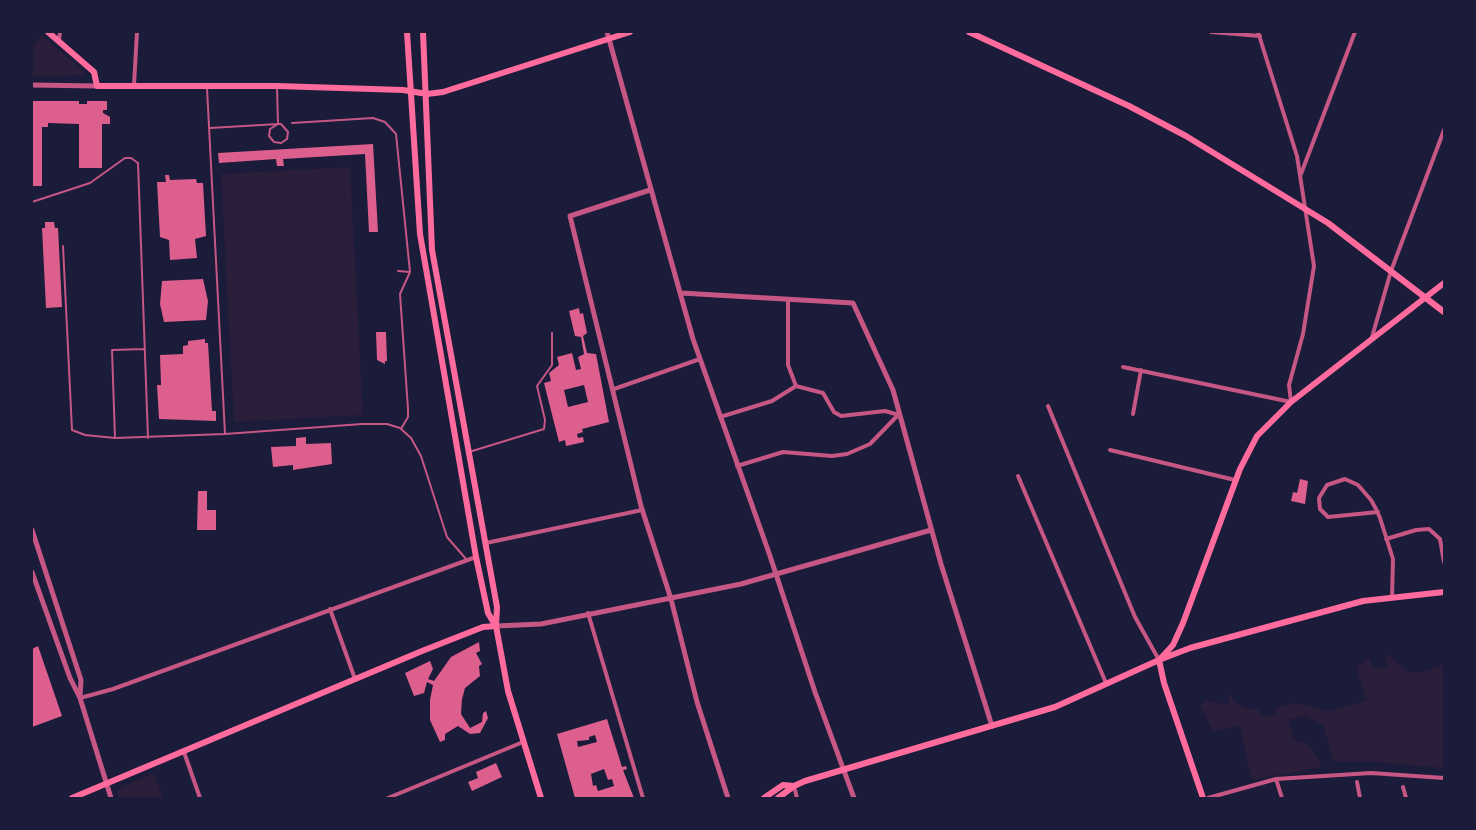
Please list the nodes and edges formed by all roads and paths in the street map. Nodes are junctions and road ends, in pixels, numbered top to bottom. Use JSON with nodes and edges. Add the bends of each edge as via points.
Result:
{"nodes":[{"id":1,"x":48,"y":32,"type":"edge"},
{"id":2,"x":60,"y":32,"type":"edge"},
{"id":3,"x":138,"y":32,"type":"edge"},
{"id":4,"x":406,"y":32,"type":"edge"},
{"id":5,"x":423,"y":32,"type":"edge"},
{"id":6,"x":630,"y":32,"type":"edge"},
{"id":7,"x":969,"y":32,"type":"edge"},
{"id":8,"x":1211,"y":32,"type":"edge"},
{"id":9,"x":1355,"y":32,"type":"edge"},
{"id":10,"x":1259,"y":34,"type":"edge"},
{"id":11,"x":607,"y":35,"type":"edge"},
{"id":12,"x":59,"y":40,"type":"junction"},
{"id":13,"x":32,"y":85,"type":"edge"},
{"id":14,"x":134,"y":85,"type":"junction"},
{"id":15,"x":207,"y":85,"type":"junction"},
{"id":16,"x":97,"y":86,"type":"junction"},
{"id":17,"x":277,"y":86,"type":"junction"},
{"id":18,"x":409,"y":90,"type":"junction"},
{"id":19,"x":427,"y":94,"type":"junction"},
{"id":20,"x":292,"y":123,"type":"dead end"},
{"id":21,"x":278,"y":124,"type":"junction"},
{"id":22,"x":210,"y":129,"type":"junction"},
{"id":23,"x":1444,"y":130,"type":"edge"},
{"id":24,"x":1300,"y":175,"type":"junction"},
{"id":25,"x":650,"y":190,"type":"junction"},
{"id":26,"x":416,"y":197,"type":"junction"},
{"id":27,"x":428,"y":197,"type":"junction"},
{"id":28,"x":32,"y":202,"type":"edge"},
{"id":29,"x":1306,"y":209,"type":"junction"},
{"id":30,"x":63,"y":246,"type":"dead end"},
{"id":31,"x":398,"y":271,"type":"dead end"},
{"id":32,"x":1391,"y":271,"type":"junction"},
{"id":33,"x":410,"y":272,"type":"junction"},
{"id":34,"x":1444,"y":283,"type":"edge"},
{"id":35,"x":681,"y":293,"type":"junction"},
{"id":36,"x":1426,"y":298,"type":"junction"},
{"id":37,"x":788,"y":299,"type":"junction"},
{"id":38,"x":1444,"y":312,"type":"edge"},
{"id":39,"x":552,"y":333,"type":"dead end"},
{"id":40,"x":1371,"y":341,"type":"junction"},
{"id":41,"x":144,"y":348,"type":"junction"},
{"id":42,"x":700,"y":359,"type":"junction"},
{"id":43,"x":1124,"y":367,"type":"dead end"},
{"id":44,"x":1141,"y":370,"type":"junction"},
{"id":45,"x":796,"y":386,"type":"junction"},
{"id":46,"x":614,"y":389,"type":"junction"},
{"id":47,"x":1291,"y":402,"type":"junction"},
{"id":48,"x":1048,"y":406,"type":"dead end"},
{"id":49,"x":1133,"y":414,"type":"dead end"},
{"id":50,"x":899,"y":415,"type":"junction"},
{"id":51,"x":719,"y":418,"type":"junction"},
{"id":52,"x":401,"y":429,"type":"junction"},
{"id":53,"x":225,"y":434,"type":"junction"},
{"id":54,"x":116,"y":438,"type":"junction"},
{"id":55,"x":148,"y":438,"type":"junction"},
{"id":56,"x":1110,"y":450,"type":"dead end"},
{"id":57,"x":468,"y":452,"type":"junction"},
{"id":58,"x":737,"y":466,"type":"junction"},
{"id":59,"x":1018,"y":476,"type":"dead end"},
{"id":60,"x":1235,"y":480,"type":"junction"},
{"id":61,"x":642,"y":510,"type":"junction"},
{"id":62,"x":1378,"y":512,"type":"junction"},
{"id":63,"x":32,"y":530,"type":"edge"},
{"id":64,"x":931,"y":530,"type":"junction"},
{"id":65,"x":1386,"y":538,"type":"junction"},
{"id":66,"x":485,"y":544,"type":"junction"},
{"id":67,"x":476,"y":557,"type":"junction"},
{"id":68,"x":469,"y":560,"type":"junction"},
{"id":69,"x":1444,"y":562,"type":"edge"},
{"id":70,"x":32,"y":572,"type":"edge"},
{"id":71,"x":776,"y":576,"type":"junction"},
{"id":72,"x":1444,"y":592,"type":"edge"},
{"id":73,"x":670,"y":597,"type":"junction"},
{"id":74,"x":1392,"y":597,"type":"junction"},
{"id":75,"x":330,"y":609,"type":"junction"},
{"id":76,"x":587,"y":613,"type":"junction"},
{"id":77,"x":60,"y":617,"type":"junction"},
{"id":78,"x":49,"y":621,"type":"junction"},
{"id":79,"x":496,"y":626,"type":"junction"},
{"id":80,"x":1159,"y":660,"type":"junction"},
{"id":81,"x":355,"y":680,"type":"junction"},
{"id":82,"x":1106,"y":683,"type":"junction"},
{"id":83,"x":80,"y":698,"type":"junction"},
{"id":84,"x":992,"y":726,"type":"junction"},
{"id":85,"x":523,"y":742,"type":"junction"},
{"id":86,"x":184,"y":752,"type":"junction"},
{"id":87,"x":845,"y":770,"type":"junction"},
{"id":88,"x":1276,"y":778,"type":"junction"},
{"id":89,"x":1444,"y":778,"type":"edge"},
{"id":90,"x":1358,"y":782,"type":"dead end"},
{"id":91,"x":106,"y":785,"type":"junction"},
{"id":92,"x":794,"y":786,"type":"junction"},
{"id":93,"x":1403,"y":787,"type":"dead end"},
{"id":94,"x":72,"y":798,"type":"edge"},
{"id":95,"x":111,"y":798,"type":"edge"},
{"id":96,"x":200,"y":798,"type":"edge"},
{"id":97,"x":388,"y":798,"type":"edge"},
{"id":98,"x":541,"y":798,"type":"edge"},
{"id":99,"x":643,"y":798,"type":"edge"},
{"id":100,"x":728,"y":798,"type":"edge"},
{"id":101,"x":764,"y":798,"type":"edge"},
{"id":102,"x":778,"y":798,"type":"edge"},
{"id":103,"x":797,"y":798,"type":"edge"},
{"id":104,"x":854,"y":798,"type":"edge"},
{"id":105,"x":1203,"y":798,"type":"edge"},
{"id":106,"x":1208,"y":798,"type":"edge"},
{"id":107,"x":1282,"y":798,"type":"edge"},
{"id":108,"x":1360,"y":798,"type":"edge"},
{"id":109,"x":1406,"y":798,"type":"edge"}],
"edges":[{"from":1,"to":12,"type":"main road"},
{"from":2,"to":12,"type":"street"},
{"from":3,"to":14,"type":"street"},
{"from":4,"to":18,"type":"main road"},
{"from":5,"to":19,"type":"main road"},
{"from":6,"to":11,"type":"main road"},
{"from":7,"to":29,"type":"main road","via":[[1157,120]]},
{"from":8,"to":10,"type":"street"},
{"from":9,"to":24,"type":"street"},
{"from":10,"to":24,"type":"street"},
{"from":11,"to":19,"type":"main road","via":[[443,92]]},
{"from":11,"to":25,"type":"street"},
{"from":12,"to":16,"type":"main road","via":[[96,74]]},
{"from":13,"to":16,"type":"street"},
{"from":14,"to":15,"type":"main road"},
{"from":14,"to":16,"type":"main road"},
{"from":15,"to":17,"type":"main road"},
{"from":15,"to":22,"type":"lane"},
{"from":17,"to":18,"type":"main road"},
{"from":17,"to":21,"type":"lane"},
{"from":18,"to":19,"type":"main road"},
{"from":18,"to":26,"type":"main road"},
{"from":19,"to":27,"type":"main road"},
{"from":20,"to":33,"type":"lane","via":[[373,118],[385,122],[396,134]]},
{"from":21,"to":21,"type":"lane","via":[[271,127],[269,136],[281,143],[288,132]]},
{"from":21,"to":22,"type":"lane"},
{"from":22,"to":53,"type":"lane"},
{"from":23,"to":32,"type":"street"},
{"from":24,"to":29,"type":"street"},
{"from":25,"to":35,"type":"street"},
{"from":25,"to":46,"type":"street","via":[[570,216]]},
{"from":26,"to":27,"type":"main road"},
{"from":26,"to":67,"type":"main road"},
{"from":27,"to":57,"type":"main road","via":[[432,250]]},
{"from":28,"to":41,"type":"lane","via":[[90,183],[122,159],[131,158],[139,168]]},
{"from":29,"to":32,"type":"main road"},
{"from":29,"to":47,"type":"street","via":[[1315,275],[1289,385]]},
{"from":30,"to":54,"type":"lane","via":[[72,430]]},
{"from":31,"to":33,"type":"lane"},
{"from":32,"to":36,"type":"main road"},
{"from":32,"to":40,"type":"street"},
{"from":33,"to":52,"type":"lane","via":[[400,294],[408,409]]},
{"from":34,"to":36,"type":"main road"},
{"from":35,"to":37,"type":"street"},
{"from":35,"to":42,"type":"street"},
{"from":36,"to":38,"type":"main road"},
{"from":36,"to":40,"type":"main road"},
{"from":37,"to":45,"type":"street","via":[[788,364]]},
{"from":37,"to":50,"type":"street","via":[[853,303],[888,377]]},
{"from":39,"to":57,"type":"lane","via":[[552,365],[537,386],[544,429]]},
{"from":40,"to":47,"type":"main road"},
{"from":41,"to":54,"type":"lane","via":[[111,350]]},
{"from":41,"to":55,"type":"lane"},
{"from":42,"to":46,"type":"street"},
{"from":42,"to":51,"type":"street"},
{"from":43,"to":44,"type":"street"},
{"from":44,"to":47,"type":"street"},
{"from":44,"to":49,"type":"street"},
{"from":45,"to":50,"type":"street","via":[[823,393],[834,412],[841,416],[885,411]]},
{"from":45,"to":51,"type":"street","via":[[772,400]]},
{"from":46,"to":61,"type":"street"},
{"from":47,"to":60,"type":"main road","via":[[1253,442]]},
{"from":48,"to":80,"type":"street","via":[[1136,617]]},
{"from":50,"to":58,"type":"street","via":[[870,444],[847,454],[783,452]]},
{"from":50,"to":64,"type":"street"},
{"from":51,"to":58,"type":"street"},
{"from":52,"to":53,"type":"lane","via":[[366,424]]},
{"from":52,"to":68,"type":"lane","via":[[421,456],[447,537]]},
{"from":53,"to":55,"type":"lane"},
{"from":54,"to":55,"type":"lane"},
{"from":56,"to":60,"type":"street"},
{"from":57,"to":66,"type":"main road"},
{"from":58,"to":71,"type":"street"},
{"from":59,"to":82,"type":"street"},
{"from":60,"to":80,"type":"main road","via":[[1183,623],[1173,645]]},
{"from":61,"to":66,"type":"street"},
{"from":61,"to":73,"type":"street"},
{"from":62,"to":62,"type":"street","via":[[1362,488],[1348,479],[1330,482],[1319,498],[1320,509],[1328,517]]},
{"from":62,"to":65,"type":"street"},
{"from":63,"to":77,"type":"street"},
{"from":64,"to":71,"type":"street"},
{"from":64,"to":84,"type":"street"},
{"from":65,"to":69,"type":"street","via":[[1429,529],[1440,539]]},
{"from":65,"to":74,"type":"street","via":[[1394,564]]},
{"from":66,"to":79,"type":"main road","via":[[497,607]]},
{"from":67,"to":68,"type":"street"},
{"from":67,"to":79,"type":"main road","via":[[488,613]]},
{"from":68,"to":75,"type":"street"},
{"from":70,"to":78,"type":"street"},
{"from":71,"to":73,"type":"street"},
{"from":71,"to":87,"type":"street"},
{"from":72,"to":74,"type":"main road"},
{"from":73,"to":76,"type":"street"},
{"from":73,"to":100,"type":"street","via":[[695,695]]},
{"from":74,"to":80,"type":"main road","via":[[1298,618]]},
{"from":75,"to":81,"type":"street"},
{"from":75,"to":83,"type":"street"},
{"from":76,"to":79,"type":"street","via":[[541,624]]},
{"from":76,"to":99,"type":"street"},
{"from":77,"to":78,"type":"street"},
{"from":77,"to":83,"type":"street","via":[[81,680]]},
{"from":78,"to":83,"type":"street"},
{"from":79,"to":81,"type":"main road","via":[[468,633]]},
{"from":79,"to":85,"type":"main road","via":[[508,691]]},
{"from":80,"to":82,"type":"main road"},
{"from":80,"to":105,"type":"main road"},
{"from":81,"to":86,"type":"main road"},
{"from":82,"to":84,"type":"main road","via":[[1056,706]]},
{"from":83,"to":91,"type":"street"},
{"from":84,"to":87,"type":"main road"},
{"from":85,"to":97,"type":"street"},
{"from":85,"to":98,"type":"main road"},
{"from":86,"to":91,"type":"main road"},
{"from":86,"to":96,"type":"street"},
{"from":87,"to":92,"type":"main road"},
{"from":87,"to":104,"type":"street"},
{"from":88,"to":89,"type":"street","via":[[1371,773]]},
{"from":88,"to":106,"type":"street"},
{"from":88,"to":107,"type":"street"},
{"from":90,"to":108,"type":"street"},
{"from":91,"to":94,"type":"main road"},
{"from":91,"to":95,"type":"street"},
{"from":92,"to":101,"type":"main road","via":[[783,786]]},
{"from":92,"to":102,"type":"main road"},
{"from":92,"to":103,"type":"street"},
{"from":93,"to":109,"type":"street"}]}
